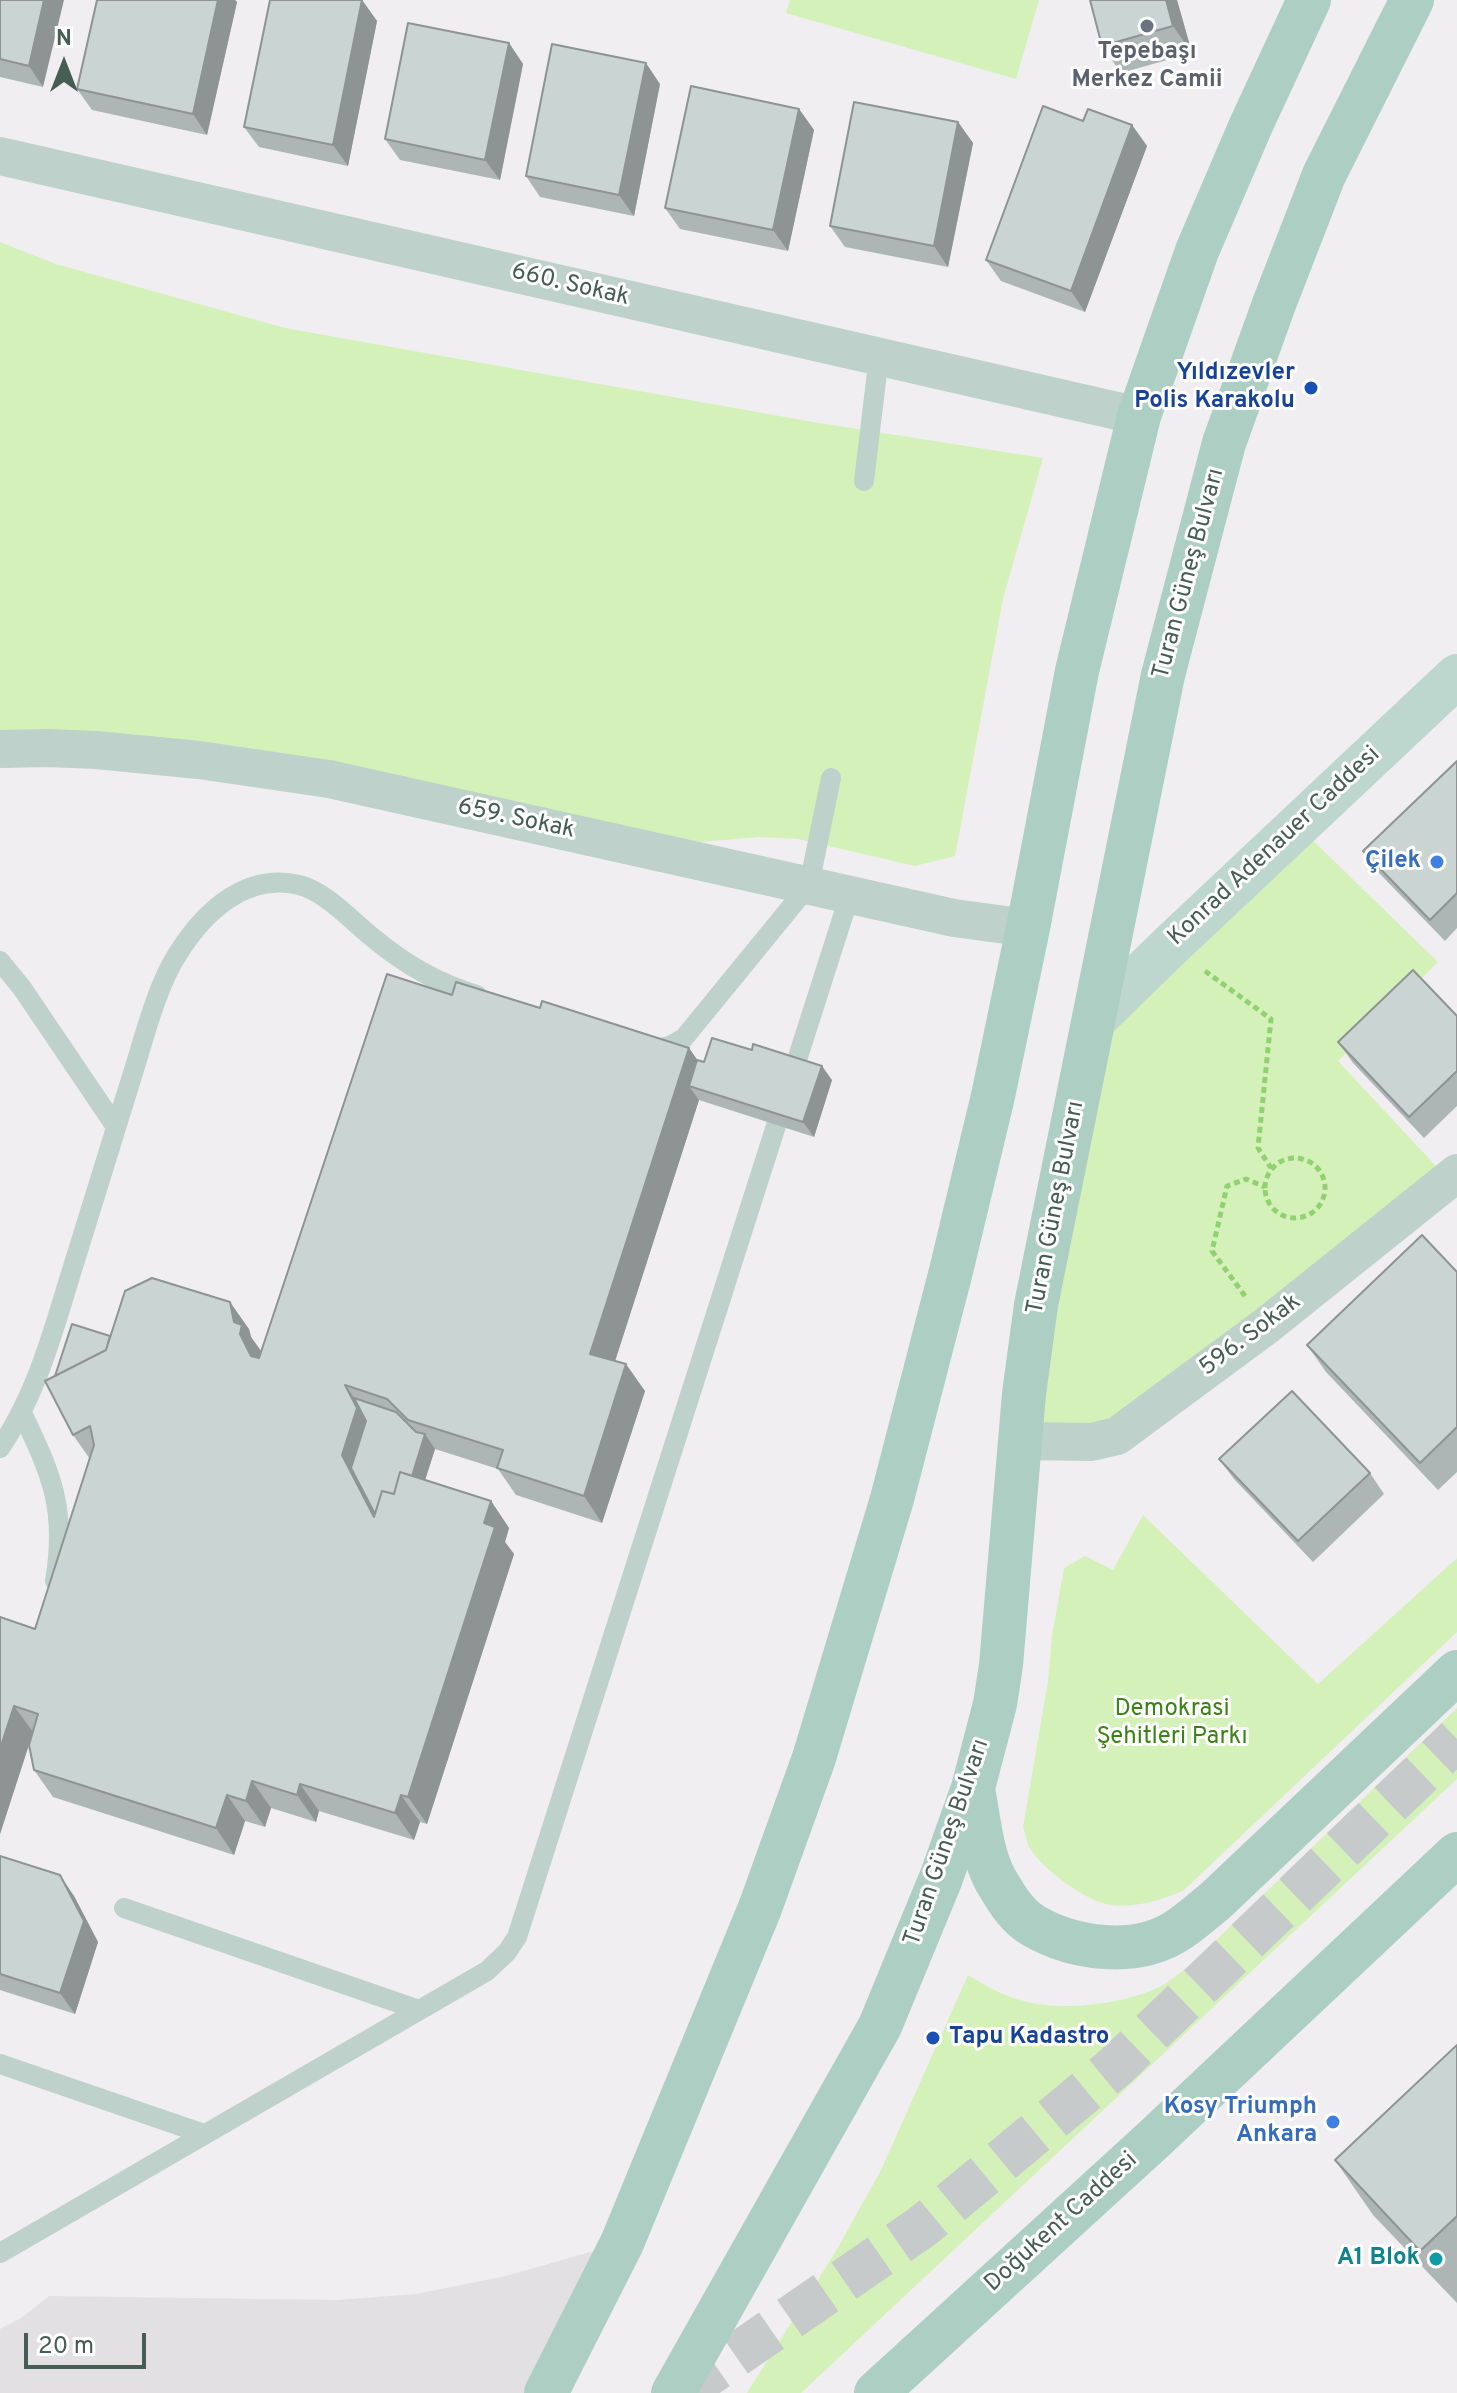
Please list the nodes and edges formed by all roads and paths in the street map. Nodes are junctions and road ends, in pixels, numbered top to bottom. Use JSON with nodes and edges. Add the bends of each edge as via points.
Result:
{"nodes":[{"id":1,"x":1309,"y":0,"type":"edge"},
{"id":2,"x":1412,"y":0,"type":"edge"},
{"id":3,"x":0,"y":156,"type":"edge"},
{"id":4,"x":879,"y":356,"type":"junction"},
{"id":5,"x":1139,"y":416,"type":"junction"},
{"id":6,"x":864,"y":481,"type":"dead end"},
{"id":7,"x":1457,"y":676,"type":"edge"},
{"id":8,"x":0,"y":749,"type":"edge"},
{"id":9,"x":831,"y":778,"type":"dead end"},
{"id":10,"x":809,"y":885,"type":"junction"},
{"id":11,"x":850,"y":894,"type":"junction"},
{"id":12,"x":1028,"y":928,"type":"junction"},
{"id":13,"x":1170,"y":946,"type":"junction"},
{"id":14,"x":0,"y":961,"type":"edge"},
{"id":15,"x":489,"y":999,"type":"edge"},
{"id":16,"x":1095,"y":1019,"type":"junction"},
{"id":17,"x":625,"y":1040,"type":"edge"},
{"id":18,"x":116,"y":1127,"type":"junction"},
{"id":19,"x":1271,"y":1168,"type":"junction"},
{"id":20,"x":1457,"y":1173,"type":"edge"},
{"id":21,"x":1265,"y":1187,"type":"junction"},
{"id":22,"x":1266,"y":1326,"type":"junction"},
{"id":23,"x":22,"y":1413,"type":"junction"},
{"id":24,"x":1021,"y":1441,"type":"junction"},
{"id":25,"x":0,"y":1448,"type":"edge"},
{"id":26,"x":52,"y":1596,"type":"edge"},
{"id":27,"x":1457,"y":1672,"type":"edge"},
{"id":28,"x":973,"y":1788,"type":"junction"},
{"id":29,"x":1457,"y":1854,"type":"edge"},
{"id":30,"x":124,"y":1908,"type":"dead end"},
{"id":31,"x":419,"y":2010,"type":"junction"},
{"id":32,"x":0,"y":2064,"type":"edge"},
{"id":33,"x":204,"y":2134,"type":"junction"},
{"id":34,"x":0,"y":2253,"type":"edge"},
{"id":35,"x":546,"y":2393,"type":"edge"},
{"id":36,"x":673,"y":2393,"type":"edge"},
{"id":37,"x":876,"y":2393,"type":"edge"}],
"edges":[{"from":1,"to":5,"type":"main road","via":[[1197,251]]},
{"from":2,"to":16,"type":"main road","name":"Turan Güneş Bulvarı","via":[[1324,175],[1224,443],[1163,675]]},
{"from":3,"to":4,"type":"street","name":"660. Sokak"},
{"from":4,"to":5,"type":"street","name":"660. Sokak"},
{"from":4,"to":6,"type":"lane"},
{"from":5,"to":12,"type":"main road","via":[[1077,671]]},
{"from":7,"to":13,"type":"main road","name":"Konrad Adenauer Caddesi"},
{"from":8,"to":10,"type":"street","name":"659. Sokak","via":[[125,753],[329,779]]},
{"from":9,"to":10,"type":"lane"},
{"from":10,"to":11,"type":"street","name":"659. Sokak"},
{"from":10,"to":17,"type":"lane","via":[[684,1038],[655,1049]]},
{"from":11,"to":12,"type":"street","name":"659. Sokak","via":[[954,918]]},
{"from":11,"to":31,"type":"lane","via":[[517,1937],[487,1971]]},
{"from":12,"to":35,"type":"main road","via":[[993,1096],[892,1499],[814,1758],[760,1908],[622,2243]]},
{"from":13,"to":16,"type":"main road","name":"Konrad Adenauer Caddesi"},
{"from":13,"to":19,"type":"path","via":[[1271,1019],[1258,1148]]},
{"from":14,"to":18,"type":"lane"},
{"from":15,"to":18,"type":"lane","via":[[422,972],[301,885],[256,886],[227,897],[199,923],[175,957]]},
{"from":16,"to":24,"type":"main road","name":"Turan Güneş Bulvarı","via":[[1036,1305]]},
{"from":18,"to":23,"type":"lane","via":[[48,1348]]},
{"from":19,"to":21,"type":"path"},
{"from":19,"to":21,"type":"path","via":[[1289,1158],[1308,1160],[1325,1182],[1323,1202],[1309,1215],[1289,1218],[1271,1207]]},
{"from":20,"to":22,"type":"street","name":"596. Sokak"},
{"from":21,"to":22,"type":"path","via":[[1246,1179],[1227,1186],[1212,1251]]},
{"from":22,"to":24,"type":"street","name":"596. Sokak","via":[[1117,1436],[1091,1442]]},
{"from":23,"to":25,"type":"lane"},
{"from":23,"to":26,"type":"lane","via":[[48,1466],[59,1508]]},
{"from":24,"to":28,"type":"main road","name":"Turan Güneş Bulvarı","via":[[995,1704]]},
{"from":27,"to":28,"type":"main road","via":[[1214,1902],[1173,1933],[1135,1946],[1095,1948],[1066,1939],[1032,1925],[1013,1908],[985,1850]]},
{"from":28,"to":36,"type":"main road","name":"Turan Güneş Bulvarı","via":[[880,2026]]},
{"from":29,"to":37,"type":"main road","name":"Doğukent Caddesi"},
{"from":30,"to":31,"type":"lane"},
{"from":31,"to":33,"type":"lane"},
{"from":32,"to":33,"type":"lane"},
{"from":33,"to":34,"type":"lane"}]}
